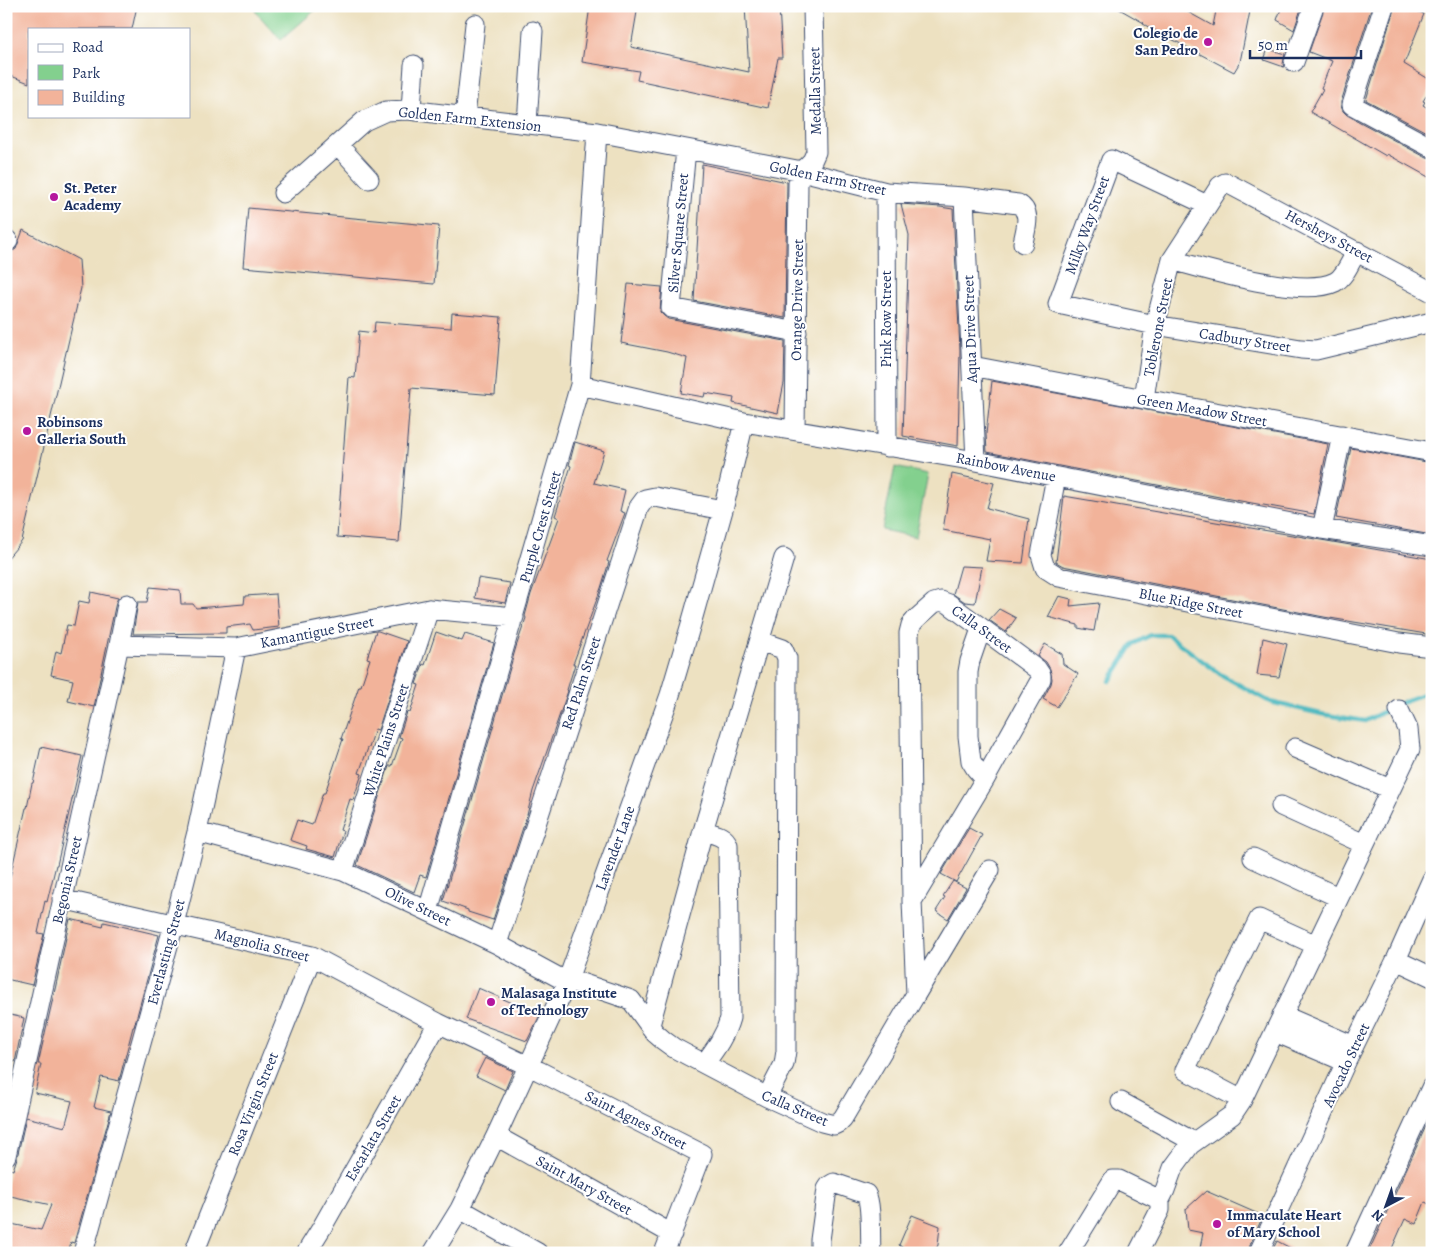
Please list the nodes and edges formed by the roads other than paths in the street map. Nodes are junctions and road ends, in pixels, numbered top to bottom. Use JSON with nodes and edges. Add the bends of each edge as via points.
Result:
{"nodes":[{"id":1,"x":813,"y":6,"type":"edge"},
{"id":2,"x":1314,"y":6,"type":"edge"},
{"id":3,"x":1384,"y":6,"type":"edge"},
{"id":4,"x":475,"y":24,"type":"dead end"},
{"id":5,"x":533,"y":31,"type":"dead end"},
{"id":6,"x":1294,"y":62,"type":"dead end"},
{"id":7,"x":414,"y":65,"type":"dead end"},
{"id":8,"x":411,"y":110,"type":"junction"},
{"id":9,"x":465,"y":116,"type":"junction"},
{"id":10,"x":527,"y":124,"type":"junction"},
{"id":11,"x":597,"y":132,"type":"junction"},
{"id":12,"x":338,"y":145,"type":"junction"},
{"id":13,"x":1432,"y":148,"type":"edge"},
{"id":14,"x":686,"y":149,"type":"junction"},
{"id":15,"x":802,"y":170,"type":"junction"},
{"id":16,"x":369,"y":178,"type":"dead end"},
{"id":17,"x":1225,"y":183,"type":"joint"},
{"id":18,"x":886,"y":192,"type":"junction"},
{"id":19,"x":283,"y":194,"type":"dead end"},
{"id":20,"x":964,"y":197,"type":"junction"},
{"id":21,"x":1207,"y":205,"type":"junction"},
{"id":22,"x":1023,"y":243,"type":"dead end"},
{"id":23,"x":1357,"y":251,"type":"junction"},
{"id":24,"x":1172,"y":260,"type":"junction"},
{"id":25,"x":1432,"y":292,"type":"edge"},
{"id":26,"x":1058,"y":304,"type":"joint"},
{"id":27,"x":1432,"y":322,"type":"edge"},
{"id":28,"x":1155,"y":325,"type":"junction"},
{"id":29,"x":797,"y":332,"type":"junction"},
{"id":30,"x":972,"y":366,"type":"junction"},
{"id":31,"x":580,"y":385,"type":"junction"},
{"id":32,"x":1144,"y":399,"type":"junction"},
{"id":33,"x":744,"y":422,"type":"junction"},
{"id":34,"x":795,"y":430,"type":"junction"},
{"id":35,"x":1342,"y":435,"type":"junction"},
{"id":36,"x":886,"y":447,"type":"junction"},
{"id":37,"x":1432,"y":452,"type":"edge"},
{"id":38,"x":976,"y":461,"type":"junction"},
{"id":39,"x":1056,"y":476,"type":"junction"},
{"id":40,"x":723,"y":510,"type":"junction"},
{"id":41,"x":1322,"y":529,"type":"junction"},
{"id":42,"x":1432,"y":546,"type":"edge"},
{"id":43,"x":784,"y":558,"type":"dead end"},
{"id":44,"x":127,"y":604,"type":"dead end"},
{"id":45,"x":429,"y":609,"type":"junction"},
{"id":46,"x":514,"y":617,"type":"junction"},
{"id":47,"x":981,"y":629,"type":"junction"},
{"id":48,"x":760,"y":641,"type":"junction"},
{"id":49,"x":119,"y":645,"type":"junction"},
{"id":50,"x":1432,"y":647,"type":"edge"},
{"id":51,"x":236,"y":648,"type":"junction"},
{"id":52,"x":1399,"y":710,"type":"dead end"},
{"id":53,"x":1295,"y":748,"type":"dead end"},
{"id":54,"x":984,"y":779,"type":"junction"},
{"id":55,"x":1390,"y":788,"type":"junction"},
{"id":56,"x":1281,"y":806,"type":"dead end"},
{"id":57,"x":704,"y":831,"type":"junction"},
{"id":58,"x":197,"y":832,"type":"junction"},
{"id":59,"x":1364,"y":844,"type":"junction"},
{"id":60,"x":1253,"y":858,"type":"dead end"},
{"id":61,"x":990,"y":870,"type":"dead end"},
{"id":62,"x":343,"y":871,"type":"junction"},
{"id":63,"x":1432,"y":879,"type":"edge"},
{"id":64,"x":1338,"y":897,"type":"junction"},
{"id":65,"x":62,"y":899,"type":"junction"},
{"id":66,"x":912,"y":901,"type":"junction"},
{"id":67,"x":428,"y":912,"type":"junction"},
{"id":68,"x":174,"y":924,"type":"junction"},
{"id":69,"x":496,"y":944,"type":"junction"},
{"id":70,"x":1316,"y":945,"type":"junction"},
{"id":71,"x":312,"y":956,"type":"junction"},
{"id":72,"x":1396,"y":960,"type":"junction"},
{"id":73,"x":1432,"y":977,"type":"edge"},
{"id":74,"x":567,"y":982,"type":"junction"},
{"id":75,"x":916,"y":994,"type":"junction"},
{"id":76,"x":631,"y":1000,"type":"joint"},
{"id":77,"x":438,"y":1023,"type":"junction"},
{"id":78,"x":1279,"y":1023,"type":"junction"},
{"id":79,"x":650,"y":1026,"type":"junction"},
{"id":80,"x":1350,"y":1054,"type":"junction"},
{"id":81,"x":705,"y":1063,"type":"junction"},
{"id":82,"x":529,"y":1066,"type":"junction"},
{"id":83,"x":1432,"y":1086,"type":"edge"},
{"id":84,"x":767,"y":1097,"type":"junction"},
{"id":85,"x":1242,"y":1100,"type":"junction"},
{"id":86,"x":1121,"y":1102,"type":"dead end"},
{"id":87,"x":496,"y":1136,"type":"junction"},
{"id":88,"x":1194,"y":1142,"type":"junction"},
{"id":89,"x":6,"y":1156,"type":"edge"},
{"id":90,"x":1160,"y":1200,"type":"junction"},
{"id":91,"x":460,"y":1209,"type":"junction"},
{"id":92,"x":672,"y":1234,"type":"junction"},
{"id":93,"x":1260,"y":1250,"type":"dead end"},
{"id":94,"x":83,"y":1253,"type":"edge"},
{"id":95,"x":194,"y":1253,"type":"edge"},
{"id":96,"x":306,"y":1253,"type":"edge"},
{"id":97,"x":433,"y":1253,"type":"edge"},
{"id":98,"x":538,"y":1253,"type":"edge"},
{"id":99,"x":664,"y":1253,"type":"edge"},
{"id":100,"x":820,"y":1253,"type":"edge"},
{"id":101,"x":870,"y":1253,"type":"edge"},
{"id":102,"x":1068,"y":1253,"type":"edge"},
{"id":103,"x":1138,"y":1253,"type":"edge"},
{"id":104,"x":1354,"y":1253,"type":"edge"}],
"edges":[{"from":1,"to":15,"type":"street","name":"Medalla Street","via":[[816,152]]},
{"from":2,"to":6,"type":"street"},
{"from":3,"to":13,"type":"street","via":[[1352,105]]},
{"from":4,"to":9,"type":"street"},
{"from":5,"to":10,"type":"street"},
{"from":7,"to":8,"type":"street"},
{"from":8,"to":9,"type":"street","name":"Golden Farm Extension"},
{"from":8,"to":12,"type":"street","name":"Golden Farm Extension","via":[[386,111],[364,121]]},
{"from":9,"to":10,"type":"street","name":"Golden Farm Extension"},
{"from":10,"to":11,"type":"street","name":"Golden Farm Extension"},
{"from":11,"to":14,"type":"street","name":"Golden Farm Street"},
{"from":11,"to":31,"type":"street","name":"Purple Crest Street"},
{"from":12,"to":16,"type":"street"},
{"from":12,"to":19,"type":"street","name":"Golden Farm Extension"},
{"from":14,"to":15,"type":"street","name":"Golden Farm Street"},
{"from":14,"to":29,"type":"street","name":"Silver Square Street","via":[[671,308]]},
{"from":15,"to":18,"type":"street","name":"Golden Farm Street"},
{"from":15,"to":29,"type":"street","name":"Orange Drive Street","via":[[798,183]]},
{"from":17,"to":21,"type":"street","name":"Toblerone Street"},
{"from":17,"to":23,"type":"street","name":"Hersheys Street"},
{"from":18,"to":20,"type":"street","name":"Golden Farm Street"},
{"from":18,"to":36,"type":"street","name":"Pink Row Street"},
{"from":20,"to":22,"type":"street","name":"Golden Farm Street","via":[[1024,207],[1027,218]]},
{"from":20,"to":30,"type":"street","name":"Aqua Drive Street"},
{"from":21,"to":24,"type":"street","name":"Toblerone Street"},
{"from":21,"to":26,"type":"street","name":"Milky Way Street","via":[[1112,160]]},
{"from":23,"to":24,"type":"street","via":[[1336,282],[1320,286],[1295,287],[1232,276]]},
{"from":23,"to":25,"type":"street","name":"Hersheys Street"},
{"from":24,"to":28,"type":"street","name":"Toblerone Street"},
{"from":26,"to":28,"type":"street","name":"Cadbury Street"},
{"from":27,"to":28,"type":"street","name":"Cadbury Street","via":[[1316,350]]},
{"from":28,"to":32,"type":"street","name":"Toblerone Street"},
{"from":29,"to":34,"type":"street","name":"Orange Drive Street"},
{"from":30,"to":32,"type":"street","name":"Green Meadow Street"},
{"from":30,"to":38,"type":"street","name":"Aqua Drive Street"},
{"from":31,"to":33,"type":"street","name":"Rainbow Avenue"},
{"from":31,"to":46,"type":"street","name":"Purple Crest Street"},
{"from":32,"to":35,"type":"street","name":"Green Meadow Street"},
{"from":33,"to":34,"type":"street","name":"Rainbow Avenue"},
{"from":33,"to":40,"type":"street","name":"Lavender Lane"},
{"from":34,"to":36,"type":"street","name":"Rainbow Avenue"},
{"from":35,"to":37,"type":"street","name":"Green Meadow Street"},
{"from":35,"to":41,"type":"street"},
{"from":36,"to":38,"type":"street","name":"Rainbow Avenue"},
{"from":38,"to":39,"type":"street","name":"Rainbow Avenue"},
{"from":39,"to":41,"type":"street","name":"Rainbow Avenue"},
{"from":39,"to":50,"type":"street","name":"Blue Ridge Street","via":[[1041,555],[1045,568],[1059,577]]},
{"from":40,"to":69,"type":"street","name":"Red Palm Street","via":[[655,497],[645,499],[639,507]]},
{"from":40,"to":74,"type":"street","name":"Lavender Lane","via":[[670,695]]},
{"from":41,"to":42,"type":"street","name":"Rainbow Avenue"},
{"from":43,"to":48,"type":"street"},
{"from":44,"to":49,"type":"street","name":"Begonia Street"},
{"from":45,"to":46,"type":"street","name":"Kamantigue Street"},
{"from":45,"to":51,"type":"street","name":"Kamantigue Street"},
{"from":45,"to":62,"type":"street","name":"White Plains Street"},
{"from":46,"to":67,"type":"street","name":"Purple Crest Street"},
{"from":47,"to":54,"type":"street","via":[[968,672],[968,736],[971,760]]},
{"from":47,"to":54,"type":"street","name":"Calla Street","via":[[1038,669],[1041,675]]},
{"from":47,"to":66,"type":"street","name":"Calla Street","via":[[941,601],[934,602],[916,619],[909,633]]},
{"from":48,"to":57,"type":"street"},
{"from":48,"to":84,"type":"street","via":[[783,649],[787,658],[786,1050],[784,1064]]},
{"from":49,"to":51,"type":"street","name":"Kamantigue Street"},
{"from":49,"to":65,"type":"street","name":"Begonia Street"},
{"from":51,"to":58,"type":"street","name":"Everlasting Street"},
{"from":52,"to":55,"type":"street","via":[[1408,729],[1410,749]]},
{"from":53,"to":55,"type":"street"},
{"from":54,"to":66,"type":"street","name":"Calla Street"},
{"from":55,"to":59,"type":"street"},
{"from":56,"to":59,"type":"street"},
{"from":57,"to":79,"type":"street"},
{"from":57,"to":81,"type":"street","via":[[723,837],[728,845],[730,988],[727,1031]]},
{"from":58,"to":62,"type":"street","name":"Olive Street"},
{"from":58,"to":68,"type":"street","name":"Everlasting Street"},
{"from":59,"to":64,"type":"street"},
{"from":60,"to":64,"type":"street"},
{"from":61,"to":75,"type":"street"},
{"from":62,"to":67,"type":"street","name":"Olive Street"},
{"from":63,"to":72,"type":"street","name":"Avocado Street"},
{"from":64,"to":70,"type":"street"},
{"from":65,"to":68,"type":"street","name":"Magnolia Street"},
{"from":65,"to":89,"type":"street","name":"Begonia Street"},
{"from":66,"to":75,"type":"street","name":"Calla Street"},
{"from":67,"to":69,"type":"street","name":"Olive Street"},
{"from":68,"to":71,"type":"street","name":"Magnolia Street"},
{"from":68,"to":94,"type":"street","name":"Everlasting Street"},
{"from":69,"to":74,"type":"street","name":"Olive Street"},
{"from":70,"to":78,"type":"street"},
{"from":70,"to":85,"type":"street","via":[[1259,919],[1185,1070]]},
{"from":71,"to":77,"type":"street","name":"Magnolia Street"},
{"from":71,"to":95,"type":"street","name":"Rosa Virgin Street"},
{"from":72,"to":73,"type":"street"},
{"from":72,"to":80,"type":"street","name":"Avocado Street"},
{"from":74,"to":76,"type":"street","name":"Olive Street","via":[[581,983]]},
{"from":74,"to":82,"type":"street","name":"Lavender Lane"},
{"from":75,"to":84,"type":"street","name":"Calla Street","via":[[838,1123],[822,1122]]},
{"from":76,"to":79,"type":"street","name":"Calla Street"},
{"from":77,"to":82,"type":"street","name":"Magnolia Street"},
{"from":77,"to":96,"type":"street","name":"Escarlata Street"},
{"from":78,"to":80,"type":"street"},
{"from":78,"to":85,"type":"street"},
{"from":79,"to":81,"type":"street","name":"Calla Street","via":[[674,1048]]},
{"from":80,"to":93,"type":"street","name":"Avocado Street"},
{"from":81,"to":84,"type":"street","name":"Calla Street"},
{"from":82,"to":87,"type":"street","name":"Lavender Lane"},
{"from":82,"to":92,"type":"street","name":"Saint Agnes Street","via":[[702,1154]]},
{"from":83,"to":104,"type":"street"},
{"from":85,"to":88,"type":"street","via":[[1232,1115]]},
{"from":86,"to":88,"type":"street"},
{"from":87,"to":91,"type":"street","name":"Lavender Lane"},
{"from":87,"to":92,"type":"street","name":"Saint Mary Street"},
{"from":88,"to":90,"type":"street","via":[[1173,1168]]},
{"from":90,"to":102,"type":"street","via":[[1113,1180]]},
{"from":90,"to":103,"type":"street","via":[[1160,1210]]},
{"from":91,"to":97,"type":"street","name":"Lavender Lane"},
{"from":91,"to":98,"type":"street"},
{"from":92,"to":99,"type":"street","name":"Saint Agnes Street"},
{"from":100,"to":101,"type":"street","via":[[827,1189],[834,1183],[868,1197]]}]}
